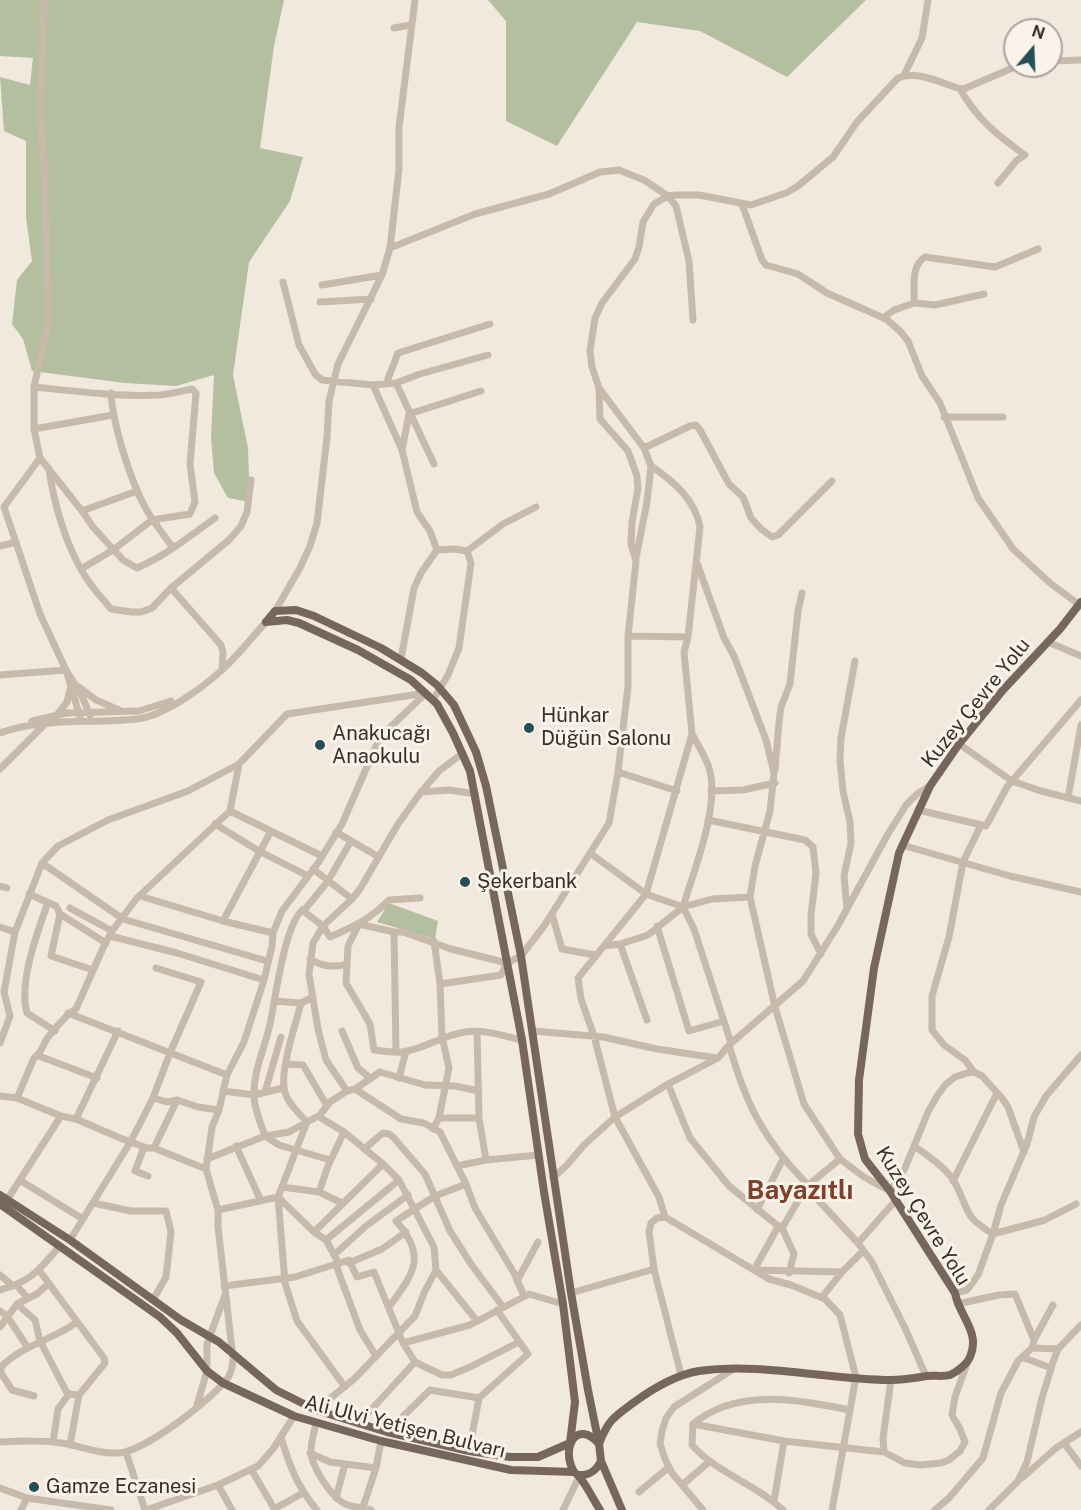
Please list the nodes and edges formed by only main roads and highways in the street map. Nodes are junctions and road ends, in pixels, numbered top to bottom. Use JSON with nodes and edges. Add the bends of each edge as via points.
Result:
{"nodes":[{"id":1,"x":1080,"y":605,"type":"edge"},
{"id":2,"x":2,"y":1200,"type":"edge"},
{"id":3,"x":570,"y":1443,"type":"junction"},
{"id":4,"x":599,"y":1444,"type":"junction"},
{"id":5,"x":601,"y":1461,"type":"junction"},
{"id":6,"x":577,"y":1474,"type":"junction"},
{"id":7,"x":600,"y":1510,"type":"edge"},
{"id":8,"x":622,"y":1510,"type":"edge"}],
"edges":[{"from":1,"to":4,"type":"main road","name":"Kuzey Çevre Yolu","via":[[1003,690],[930,786],[895,869],[866,1021],[857,1103],[858,1134],[865,1159],[955,1293],[972,1329],[970,1357],[950,1375],[891,1380],[698,1371],[646,1393],[606,1426]]},
{"from":2,"to":3,"type":"main road","via":[[70,1240],[181,1320],[232,1351],[276,1390],[316,1410],[387,1432],[510,1457],[538,1457]]},
{"from":2,"to":6,"type":"main road","name":"Ali Ulvi Yetişen Bulvarı","via":[[59,1247],[160,1317],[207,1371],[223,1383],[294,1416],[381,1441],[511,1470]]},
{"from":3,"to":4,"type":"main road","via":[[585,1434],[593,1436]]},
{"from":3,"to":4,"type":"main road","via":[[574,1402],[563,1304],[522,1040],[470,771],[448,723],[426,693],[393,668],[321,632],[287,620],[266,622],[275,611],[296,610],[314,616],[422,672],[454,705],[476,752],[521,956],[571,1293]]},
{"from":3,"to":6,"type":"main road","via":[[569,1463]]},
{"from":4,"to":5,"type":"main road"},
{"from":5,"to":6,"type":"main road","via":[[588,1475]]},
{"from":5,"to":8,"type":"main road"},
{"from":6,"to":7,"type":"main road"}]}
